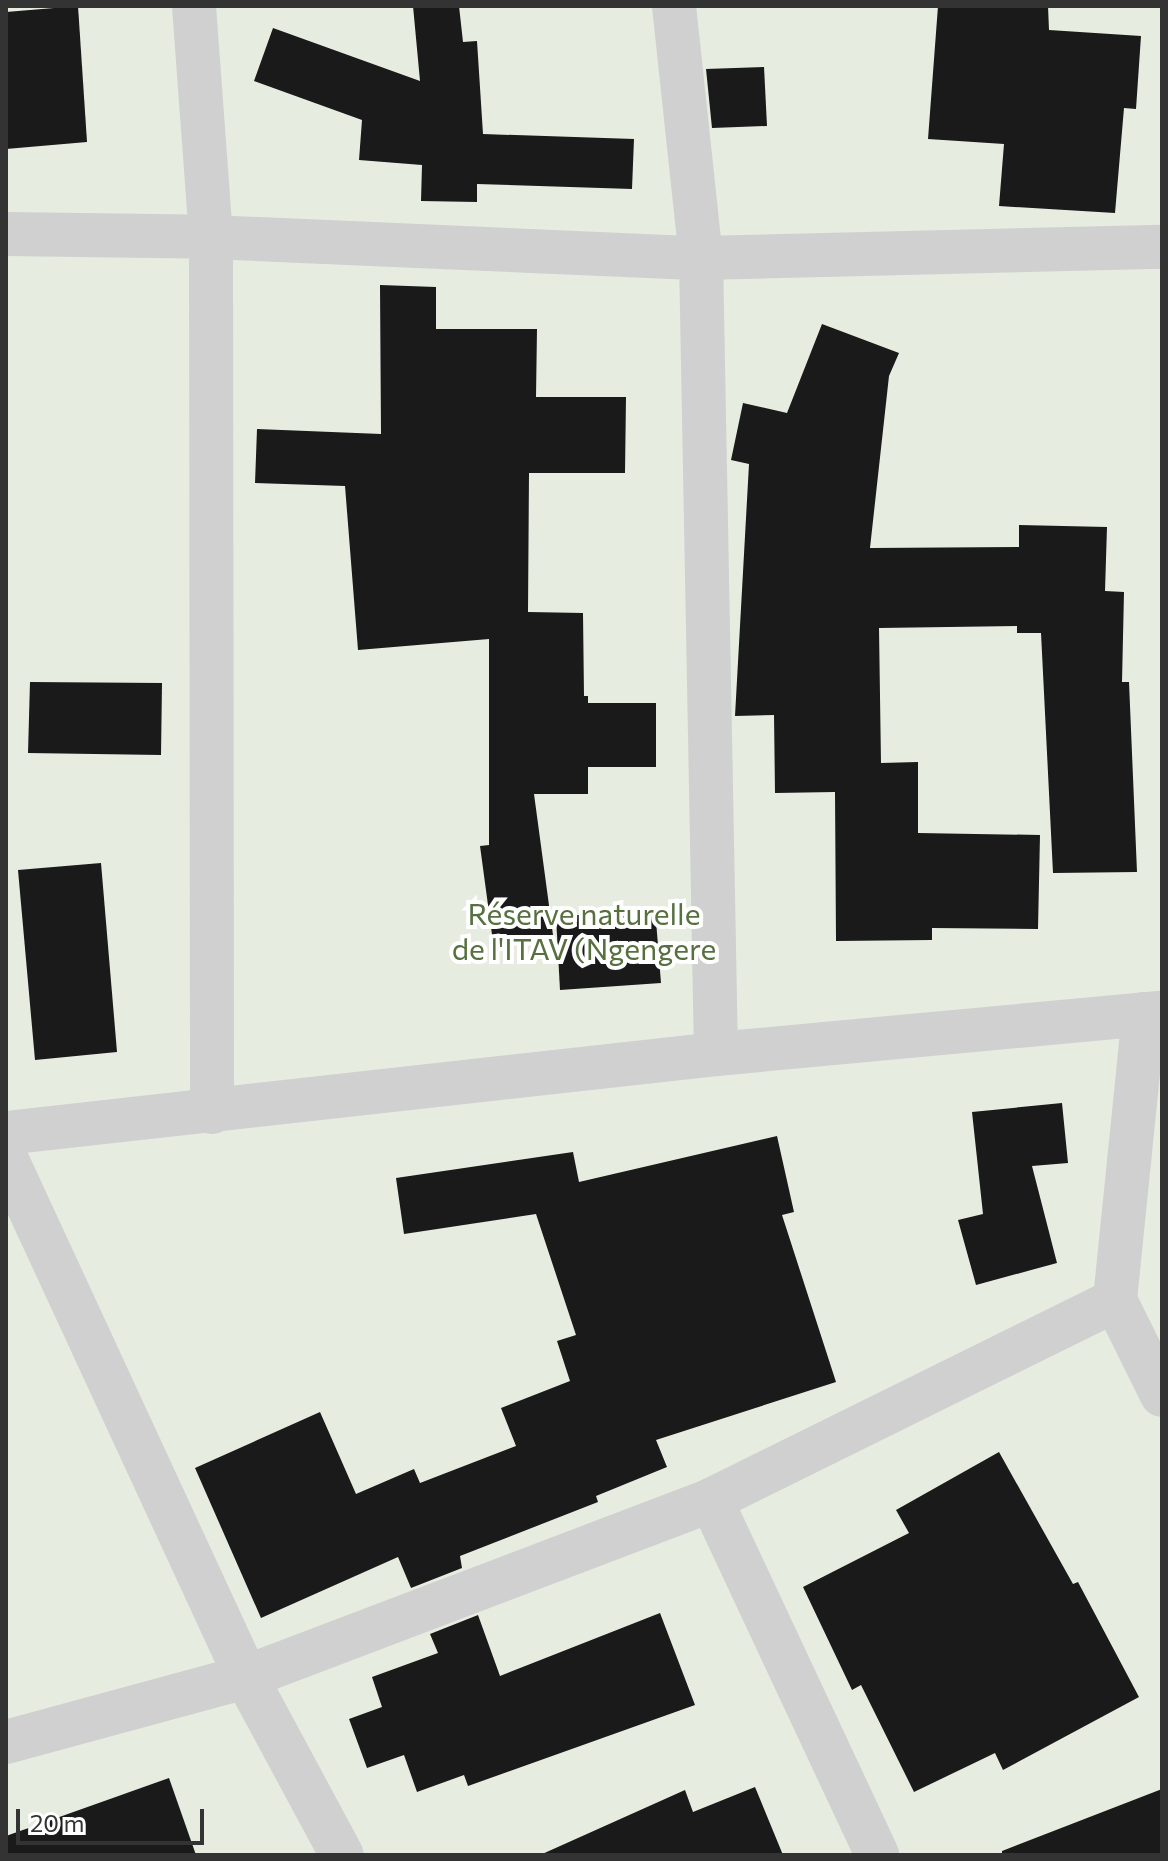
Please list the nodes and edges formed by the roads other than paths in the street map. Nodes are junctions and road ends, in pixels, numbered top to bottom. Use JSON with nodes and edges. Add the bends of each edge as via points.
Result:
{"nodes":[{"id":1,"x":194,"y":6,"type":"edge"},
{"id":2,"x":674,"y":6,"type":"edge"},
{"id":3,"x":6,"y":234,"type":"edge"},
{"id":4,"x":211,"y":237,"type":"junction"},
{"id":5,"x":1162,"y":247,"type":"edge"},
{"id":6,"x":701,"y":258,"type":"junction"},
{"id":7,"x":1153,"y":1013,"type":"edge"},
{"id":8,"x":716,"y":1054,"type":"junction"},
{"id":9,"x":212,"y":1112,"type":"junction"},
{"id":10,"x":6,"y":1133,"type":"edge"},
{"id":11,"x":6,"y":1158,"type":"edge"},
{"id":12,"x":1115,"y":1300,"type":"junction"},
{"id":13,"x":1162,"y":1395,"type":"edge"},
{"id":14,"x":711,"y":1500,"type":"junction"},
{"id":15,"x":246,"y":1677,"type":"junction"},
{"id":16,"x":6,"y":1742,"type":"edge"},
{"id":17,"x":342,"y":1855,"type":"edge"},
{"id":18,"x":877,"y":1855,"type":"edge"}],
"edges":[{"from":1,"to":4,"type":"street"},
{"from":2,"to":6,"type":"street"},
{"from":3,"to":4,"type":"street"},
{"from":4,"to":6,"type":"street"},
{"from":4,"to":9,"type":"street"},
{"from":5,"to":6,"type":"street"},
{"from":6,"to":8,"type":"street"},
{"from":7,"to":8,"type":"street"},
{"from":7,"to":12,"type":"street"},
{"from":8,"to":9,"type":"street"},
{"from":9,"to":10,"type":"street"},
{"from":11,"to":15,"type":"street"},
{"from":12,"to":13,"type":"street"},
{"from":12,"to":14,"type":"street"},
{"from":14,"to":15,"type":"street"},
{"from":14,"to":18,"type":"street"},
{"from":15,"to":16,"type":"street"},
{"from":15,"to":17,"type":"street"}]}
